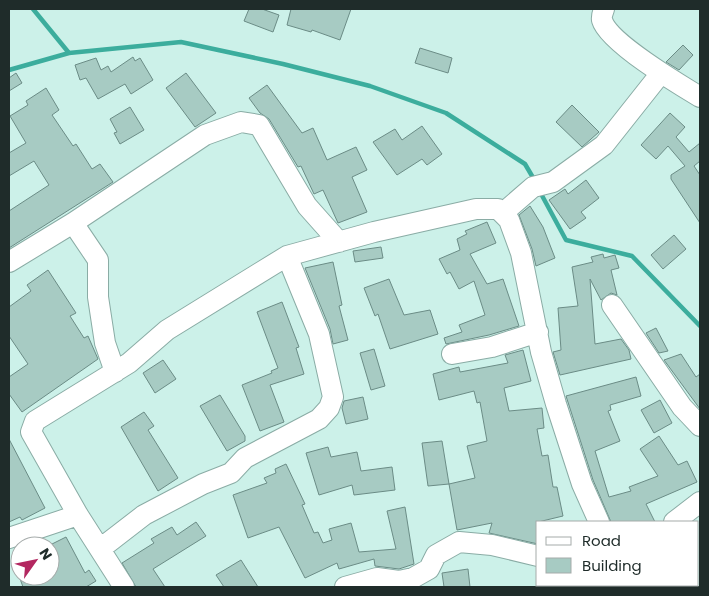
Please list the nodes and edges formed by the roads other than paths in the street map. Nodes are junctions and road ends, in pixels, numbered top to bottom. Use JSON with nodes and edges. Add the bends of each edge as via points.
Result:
{"nodes":[{"id":1,"x":604,"y":9,"type":"edge"},
{"id":2,"x":661,"y":73,"type":"junction"},
{"id":3,"x":700,"y":97,"type":"edge"},
{"id":4,"x":503,"y":213,"type":"junction"},
{"id":5,"x":73,"y":223,"type":"junction"},
{"id":6,"x":339,"y":242,"type":"junction"},
{"id":7,"x":287,"y":256,"type":"junction"},
{"id":8,"x":9,"y":262,"type":"edge"},
{"id":9,"x":612,"y":305,"type":"dead end"},
{"id":10,"x":538,"y":332,"type":"junction"},
{"id":11,"x":452,"y":354,"type":"dead end"},
{"id":12,"x":114,"y":372,"type":"junction"},
{"id":13,"x":700,"y":426,"type":"edge"},
{"id":14,"x":700,"y":502,"type":"edge"},
{"id":15,"x":78,"y":515,"type":"junction"},
{"id":16,"x":599,"y":521,"type":"edge"},
{"id":17,"x":675,"y":521,"type":"edge"},
{"id":18,"x":9,"y":538,"type":"edge"},
{"id":19,"x":100,"y":549,"type":"junction"},
{"id":20,"x":536,"y":556,"type":"edge"},
{"id":21,"x":124,"y":587,"type":"edge"},
{"id":22,"x":345,"y":587,"type":"edge"}],
"edges":[{"from":1,"to":2,"type":"street","via":[[602,19],[605,26]]},
{"from":2,"to":3,"type":"street"},
{"from":2,"to":4,"type":"street","via":[[604,145],[553,182],[533,187]]},
{"from":4,"to":6,"type":"street","via":[[498,209],[476,209]]},
{"from":4,"to":10,"type":"street","via":[[509,220],[521,253]]},
{"from":5,"to":6,"type":"street","via":[[205,135],[241,122],[259,125],[307,206]]},
{"from":5,"to":8,"type":"street"},
{"from":5,"to":12,"type":"street","via":[[98,260],[98,297],[105,343]]},
{"from":6,"to":7,"type":"street"},
{"from":7,"to":12,"type":"street","via":[[168,330]]},
{"from":7,"to":19,"type":"street","via":[[319,334],[333,397],[329,408],[318,419],[246,458],[231,473],[144,515]]},
{"from":9,"to":13,"type":"street","via":[[682,407]]},
{"from":10,"to":11,"type":"street"},
{"from":10,"to":16,"type":"street","via":[[559,413],[582,484]]},
{"from":12,"to":15,"type":"street","via":[[35,421],[31,427],[30,432]]},
{"from":14,"to":17,"type":"street"},
{"from":15,"to":18,"type":"street"},
{"from":15,"to":19,"type":"street"},
{"from":19,"to":21,"type":"street"},
{"from":20,"to":22,"type":"street","via":[[492,545],[459,542],[436,555],[429,569],[413,578],[400,581],[377,578]]}]}
